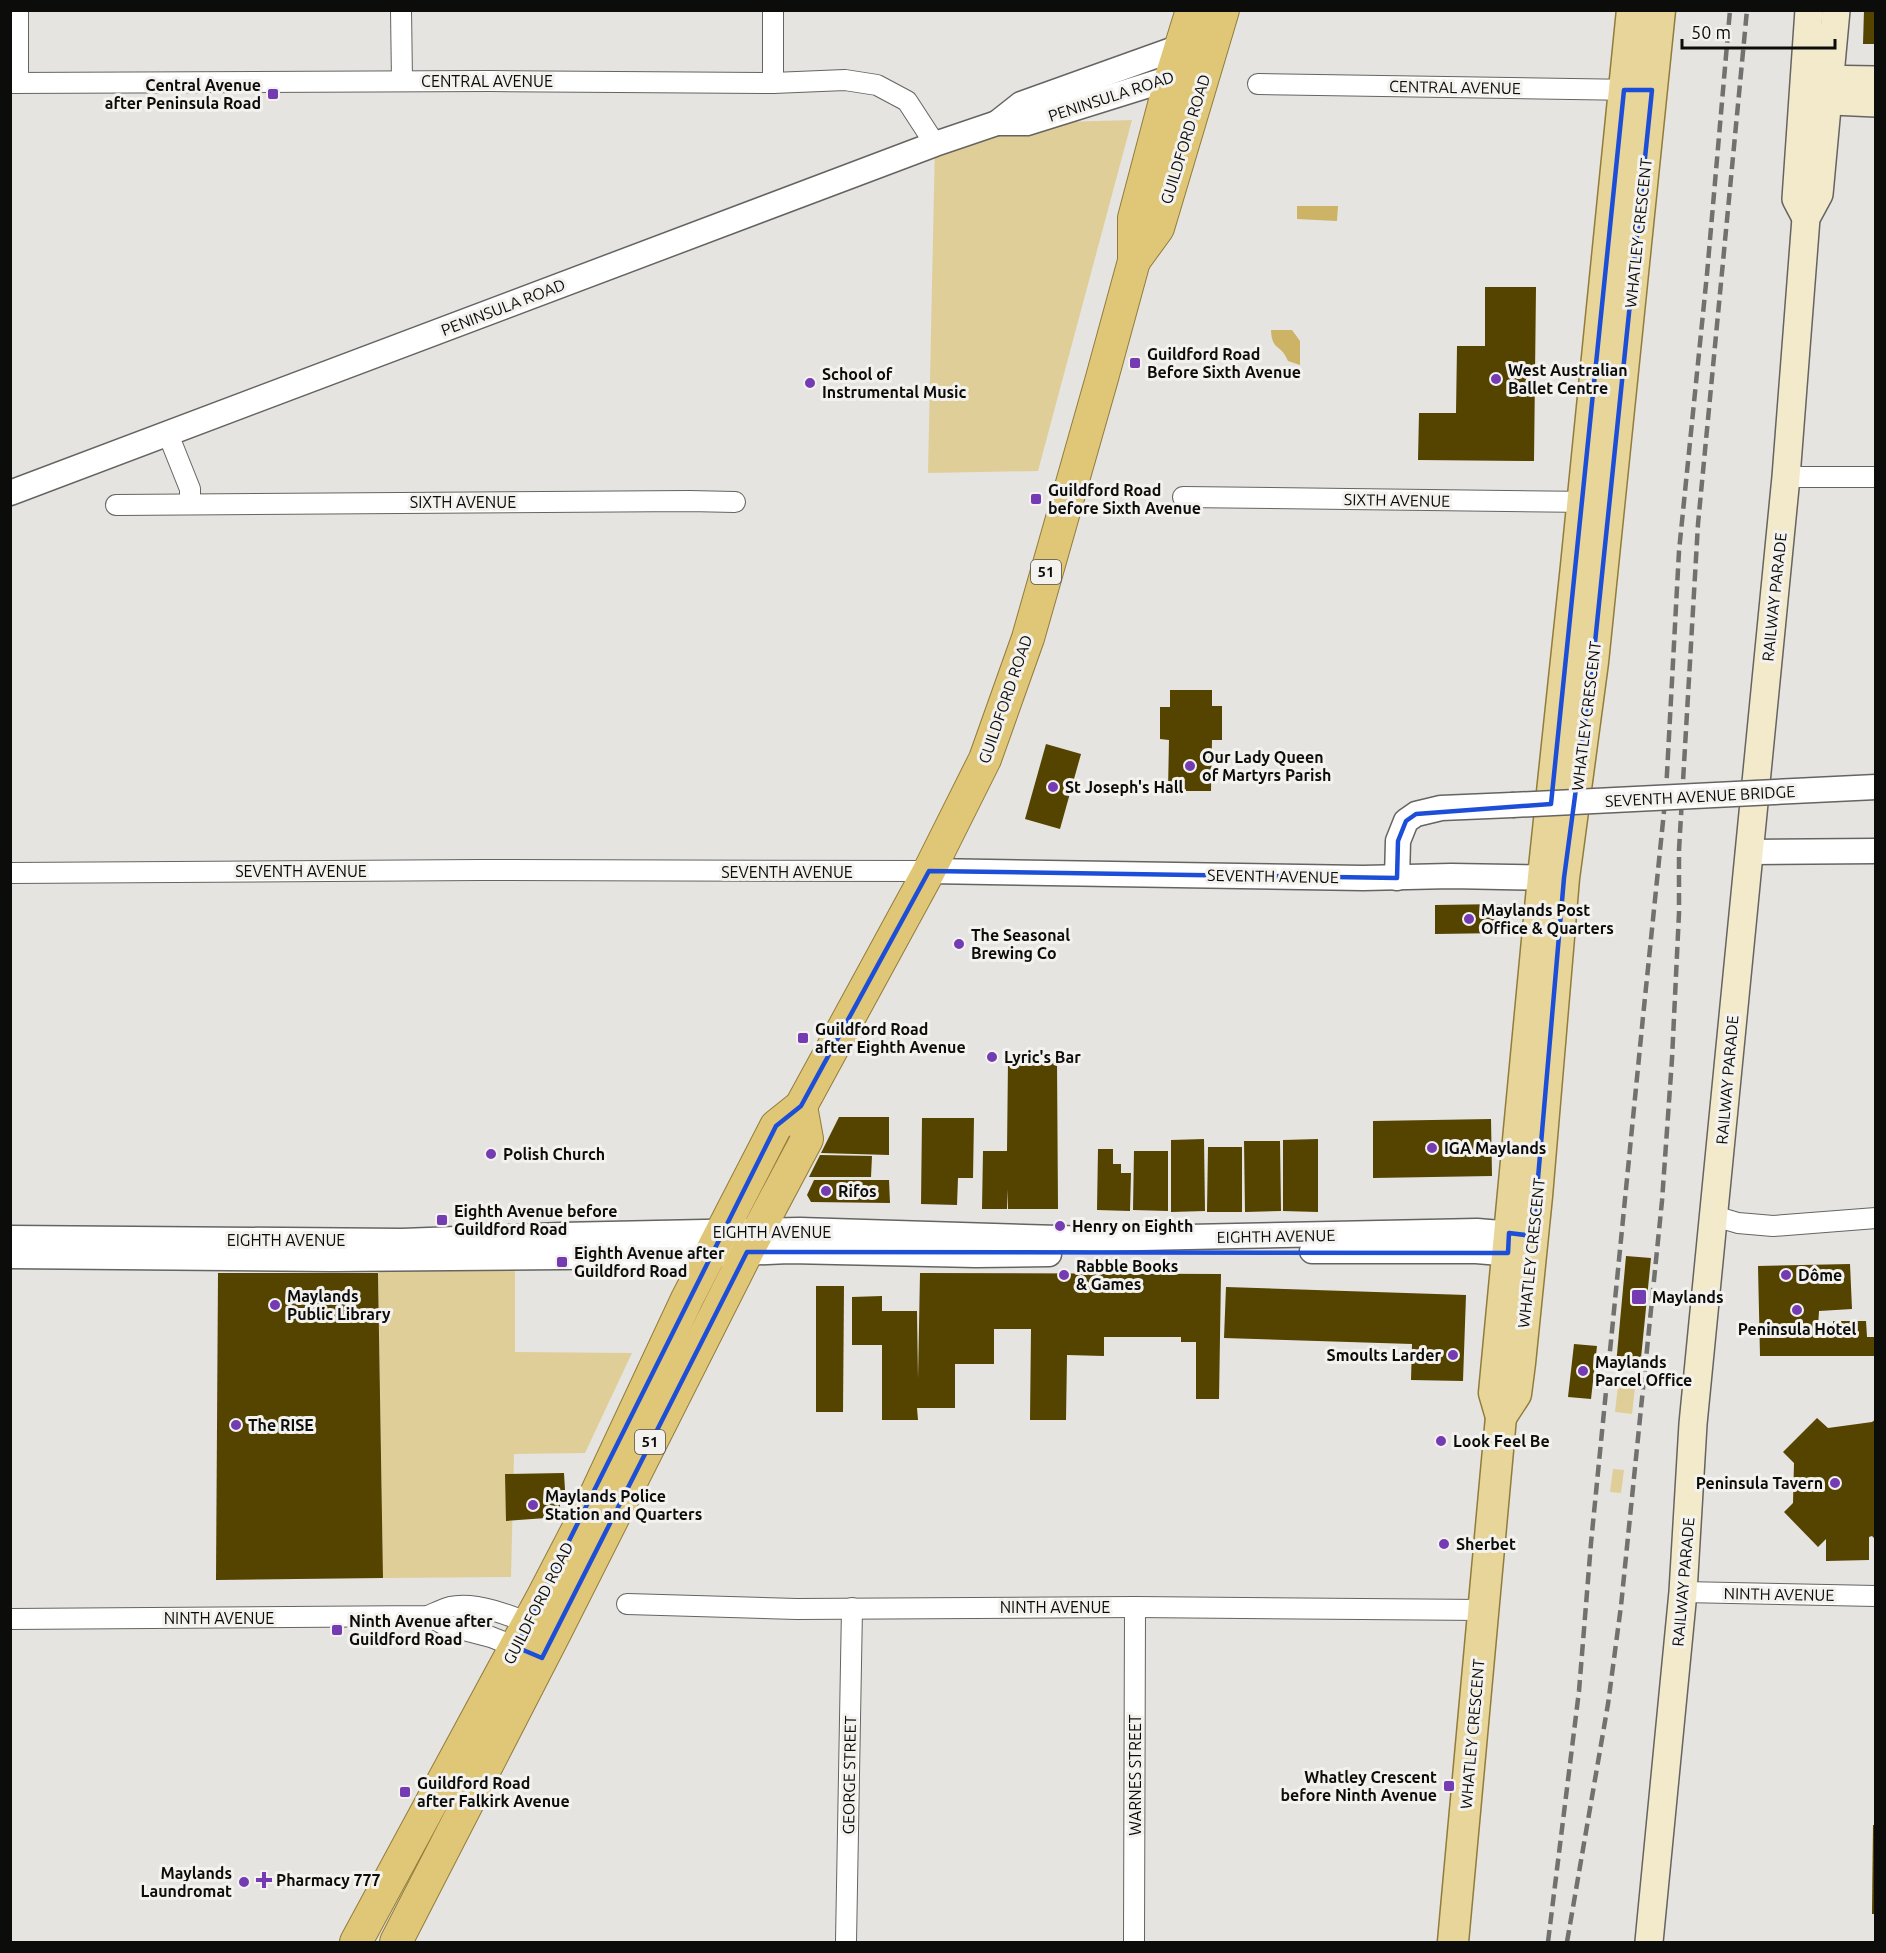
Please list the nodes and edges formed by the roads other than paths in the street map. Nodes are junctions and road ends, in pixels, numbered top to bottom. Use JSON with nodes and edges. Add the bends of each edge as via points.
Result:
{"nodes":[{"id":1,"x":18,"y":10,"type":"edge"},
{"id":2,"x":401,"y":10,"type":"edge"},
{"id":3,"x":773,"y":10,"type":"edge"},
{"id":4,"x":1192,"y":10,"type":"edge"},
{"id":5,"x":1223,"y":10,"type":"edge"},
{"id":6,"x":1632,"y":10,"type":"edge"},
{"id":7,"x":1660,"y":10,"type":"edge"},
{"id":8,"x":1809,"y":10,"type":"edge"},
{"id":9,"x":1836,"y":10,"type":"edge"},
{"id":10,"x":1214,"y":44,"type":"junction"},
{"id":11,"x":1180,"y":47,"type":"junction"},
{"id":12,"x":1172,"y":78,"type":"junction"},
{"id":13,"x":1875,"y":80,"type":"edge"},
{"id":14,"x":402,"y":81,"type":"junction"},
{"id":15,"x":14,"y":83,"type":"edge"},
{"id":16,"x":773,"y":83,"type":"junction"},
{"id":17,"x":1258,"y":84,"type":"dead end"},
{"id":18,"x":1817,"y":89,"type":"junction"},
{"id":19,"x":1638,"y":90,"type":"junction"},
{"id":20,"x":1875,"y":103,"type":"edge"},
{"id":21,"x":997,"y":123,"type":"junction"},
{"id":22,"x":935,"y":144,"type":"junction"},
{"id":23,"x":1134,"y":261,"type":"junction"},
{"id":24,"x":168,"y":434,"type":"junction"},
{"id":25,"x":1786,"y":477,"type":"junction"},
{"id":26,"x":1875,"y":477,"type":"edge"},
{"id":27,"x":10,"y":493,"type":"edge"},
{"id":28,"x":1183,"y":497,"type":"dead end"},
{"id":29,"x":735,"y":502,"type":"dead end"},
{"id":30,"x":1596,"y":502,"type":"junction"},
{"id":31,"x":190,"y":503,"type":"junction"},
{"id":32,"x":116,"y":504,"type":"dead end"},
{"id":33,"x":1875,"y":787,"type":"edge"},
{"id":34,"x":1875,"y":851,"type":"edge"},
{"id":35,"x":1748,"y":852,"type":"junction"},
{"id":36,"x":929,"y":871,"type":"junction"},
{"id":37,"x":10,"y":873,"type":"edge"},
{"id":38,"x":1397,"y":878,"type":"junction"},
{"id":39,"x":1553,"y":878,"type":"junction"},
{"id":40,"x":801,"y":1106,"type":"junction"},
{"id":41,"x":1714,"y":1216,"type":"junction"},
{"id":42,"x":1875,"y":1218,"type":"edge"},
{"id":43,"x":10,"y":1238,"type":"edge"},
{"id":44,"x":753,"y":1241,"type":"junction"},
{"id":45,"x":717,"y":1243,"type":"junction"},
{"id":46,"x":1521,"y":1244,"type":"junction"},
{"id":47,"x":10,"y":1256,"type":"edge"},
{"id":48,"x":1683,"y":1592,"type":"junction"},
{"id":49,"x":1875,"y":1596,"type":"edge"},
{"id":50,"x":627,"y":1604,"type":"dead end"},
{"id":51,"x":1135,"y":1607,"type":"junction"},
{"id":52,"x":852,"y":1608,"type":"junction"},
{"id":53,"x":1483,"y":1610,"type":"junction"},
{"id":54,"x":428,"y":1616,"type":"junction"},
{"id":55,"x":10,"y":1619,"type":"edge"},
{"id":56,"x":536,"y":1640,"type":"junction"},
{"id":57,"x":356,"y":1942,"type":"edge"},
{"id":58,"x":396,"y":1942,"type":"edge"},
{"id":59,"x":846,"y":1942,"type":"edge"},
{"id":60,"x":1134,"y":1942,"type":"edge"},
{"id":61,"x":1453,"y":1942,"type":"edge"},
{"id":62,"x":1649,"y":1942,"type":"edge"}],
"edges":[{"from":1,"to":15,"type":"street"},
{"from":2,"to":14,"type":"street"},
{"from":3,"to":16,"type":"street"},
{"from":4,"to":11,"type":"highway","name":"GUILDFORD ROAD","number":"51"},
{"from":5,"to":10,"type":"highway","name":"GUILDFORD ROAD","number":"51"},
{"from":6,"to":19,"type":"main road","name":"WHATLEY CRESCENT"},
{"from":7,"to":19,"type":"main road","name":"WHATLEY CRESCENT"},
{"from":8,"to":18,"type":"main road","name":"RAILWAY PARADE"},
{"from":9,"to":18,"type":"main road","name":"RAILWAY PARADE"},
{"from":10,"to":12,"type":"street","name":"PENINSULA ROAD","via":[[1186,72]]},
{"from":10,"to":23,"type":"highway","name":"GUILDFORD ROAD","number":"51","via":[[1158,228]]},
{"from":11,"to":12,"type":"highway","name":"GUILDFORD ROAD","number":"51"},
{"from":11,"to":21,"type":"street","name":"PENINSULA ROAD","via":[[1021,104]]},
{"from":12,"to":21,"type":"street","name":"PENINSULA ROAD","via":[[1027,123]]},
{"from":12,"to":23,"type":"highway","name":"GUILDFORD ROAD","number":"51","via":[[1134,218]]},
{"from":13,"to":18,"type":"main road"},
{"from":14,"to":15,"type":"street","name":"CENTRAL AVENUE"},
{"from":14,"to":16,"type":"street","name":"CENTRAL AVENUE"},
{"from":16,"to":22,"type":"street","name":"CENTRAL AVENUE","via":[[845,80],[877,85],[907,101]]},
{"from":17,"to":19,"type":"street","name":"CENTRAL AVENUE"},
{"from":18,"to":20,"type":"main road"},
{"from":18,"to":25,"type":"main road","name":"RAILWAY PARADE","via":[[1819,194],[1806,218]]},
{"from":19,"to":30,"type":"main road","name":"WHATLEY CRESCENT"},
{"from":21,"to":22,"type":"street","name":"PENINSULA ROAD"},
{"from":22,"to":24,"type":"street","name":"PENINSULA ROAD"},
{"from":23,"to":36,"type":"highway","name":"GUILDFORD ROAD","number":"51","via":[[1028,638],[986,759]]},
{"from":24,"to":27,"type":"street","name":"PENINSULA ROAD"},
{"from":24,"to":31,"type":"street","via":[[190,489]]},
{"from":25,"to":26,"type":"street"},
{"from":25,"to":35,"type":"main road","name":"RAILWAY PARADE"},
{"from":28,"to":30,"type":"street","name":"SIXTH AVENUE"},
{"from":29,"to":31,"type":"street","name":"SIXTH AVENUE"},
{"from":30,"to":39,"type":"main road","name":"WHATLEY CRESCENT"},
{"from":31,"to":32,"type":"street","name":"SIXTH AVENUE"},
{"from":33,"to":38,"type":"street","name":"SEVENTH AVENUE BRIDGE","bridge":true,"via":[[1442,808],[1416,814],[1406,821],[1398,841]]},
{"from":34,"to":35,"type":"street"},
{"from":35,"to":41,"type":"main road","name":"RAILWAY PARADE"},
{"from":36,"to":37,"type":"street","name":"SEVENTH AVENUE"},
{"from":36,"to":38,"type":"street","name":"SEVENTH AVENUE"},
{"from":36,"to":40,"type":"highway","name":"GUILDFORD ROAD","number":"51"},
{"from":38,"to":39,"type":"street","name":"SEVENTH AVENUE"},
{"from":39,"to":46,"type":"main road","name":"WHATLEY CRESCENT"},
{"from":40,"to":44,"type":"highway","name":"GUILDFORD ROAD","number":"51","via":[[807,1139]]},
{"from":40,"to":45,"type":"highway","name":"GUILDFORD ROAD","number":"51","via":[[776,1126]]},
{"from":41,"to":42,"type":"street","via":[[1773,1226]]},
{"from":41,"to":48,"type":"main road","name":"RAILWAY PARADE","via":[[1693,1424]]},
{"from":43,"to":45,"type":"street","name":"EIGHTH AVENUE"},
{"from":44,"to":45,"type":"street","name":"EIGHTH AVENUE"},
{"from":44,"to":46,"type":"street","name":"EIGHTH AVENUE","via":[[800,1230],[1093,1239],[1477,1232]]},
{"from":44,"to":56,"type":"highway","name":"GUILDFORD ROAD","number":"51"},
{"from":45,"to":47,"type":"street","name":"EIGHTH AVENUE","via":[[515,1258]]},
{"from":45,"to":56,"type":"highway","name":"GUILDFORD ROAD","number":"51","via":[[595,1496]]},
{"from":46,"to":53,"type":"main road","name":"WHATLEY CRESCENT","via":[[1494,1393],[1500,1417]]},
{"from":48,"to":49,"type":"street","name":"NINTH AVENUE"},
{"from":48,"to":62,"type":"main road","name":"RAILWAY PARADE"},
{"from":50,"to":52,"type":"street","name":"NINTH AVENUE"},
{"from":51,"to":52,"type":"street","name":"NINTH AVENUE"},
{"from":51,"to":53,"type":"street","name":"NINTH AVENUE"},
{"from":51,"to":60,"type":"street","name":"WARNES STREET"},
{"from":52,"to":59,"type":"street","name":"GEORGE STREET"},
{"from":53,"to":61,"type":"main road","name":"WHATLEY CRESCENT"},
{"from":54,"to":55,"type":"street","name":"NINTH AVENUE"},
{"from":54,"to":56,"type":"street","name":"NINTH AVENUE","via":[[467,1630]]},
{"from":54,"to":56,"type":"street","name":"NINTH AVENUE","via":[[451,1607],[492,1610]]},
{"from":56,"to":57,"type":"highway","name":"GUILDFORD ROAD","number":"51"},
{"from":56,"to":58,"type":"highway","name":"GUILDFORD ROAD","number":"51"}]}
